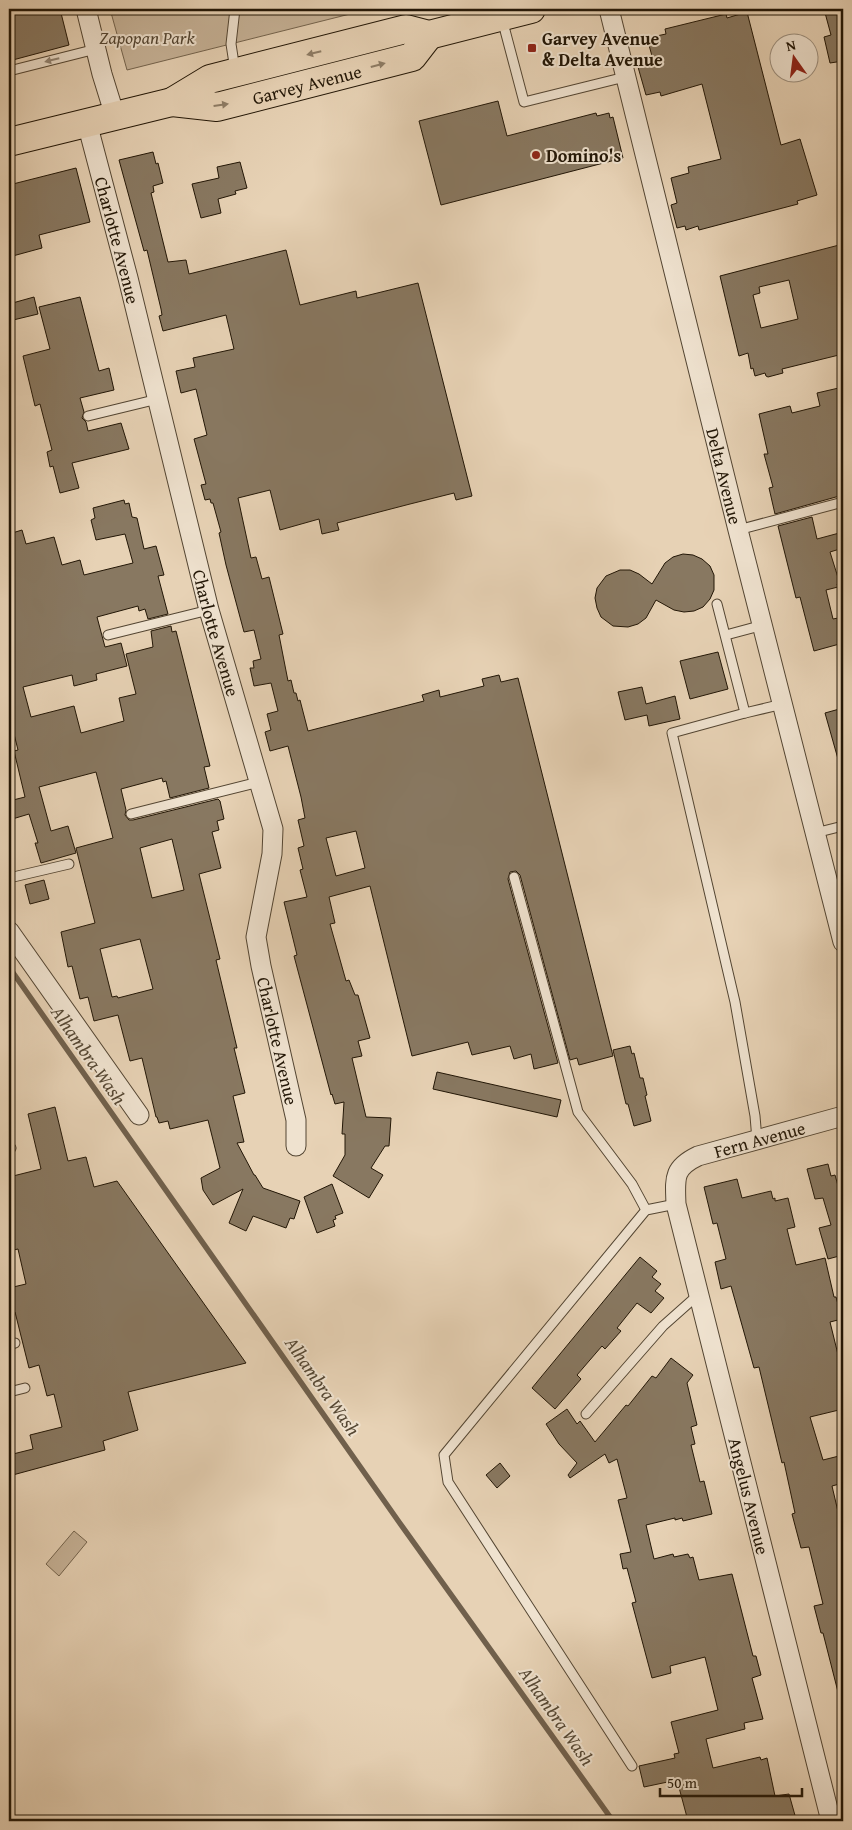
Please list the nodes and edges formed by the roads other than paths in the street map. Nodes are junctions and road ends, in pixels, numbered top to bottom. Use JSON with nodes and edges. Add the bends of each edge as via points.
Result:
{"nodes":[{"id":1,"x":86,"y":9,"type":"edge"},
{"id":2,"x":235,"y":9,"type":"edge"},
{"id":3,"x":531,"y":9,"type":"edge"},
{"id":4,"x":610,"y":9,"type":"edge"},
{"id":5,"x":501,"y":16,"type":"junction"},
{"id":6,"x":429,"y":35,"type":"junction"},
{"id":7,"x":96,"y":49,"type":"junction"},
{"id":8,"x":9,"y":71,"type":"edge"},
{"id":9,"x":236,"y":73,"type":"junction"},
{"id":10,"x":625,"y":77,"type":"junction"},
{"id":11,"x":172,"y":102,"type":"junction"},
{"id":12,"x":115,"y":116,"type":"junction"},
{"id":13,"x":86,"y":123,"type":"junction"},
{"id":14,"x":9,"y":142,"type":"edge"},
{"id":15,"x":158,"y":399,"type":"junction"},
{"id":16,"x":88,"y":416,"type":"dead end"},
{"id":17,"x":843,"y":502,"type":"edge"},
{"id":18,"x":738,"y":530,"type":"junction"},
{"id":19,"x":718,"y":604,"type":"dead end"},
{"id":20,"x":209,"y":610,"type":"junction"},
{"id":21,"x":763,"y":625,"type":"junction"},
{"id":22,"x":108,"y":635,"type":"dead end"},
{"id":23,"x":726,"y":635,"type":"junction"},
{"id":24,"x":783,"y":704,"type":"junction"},
{"id":25,"x":745,"y":713,"type":"junction"},
{"id":26,"x":259,"y":782,"type":"junction"},
{"id":27,"x":131,"y":814,"type":"dead end"},
{"id":28,"x":843,"y":826,"type":"edge"},
{"id":29,"x":815,"y":833,"type":"junction"},
{"id":30,"x":68,"y":864,"type":"dead end"},
{"id":31,"x":514,"y":876,"type":"dead end"},
{"id":32,"x":9,"y":878,"type":"edge"},
{"id":33,"x":9,"y":931,"type":"edge"},
{"id":34,"x":843,"y":942,"type":"edge"},
{"id":35,"x":139,"y":1116,"type":"dead end"},
{"id":36,"x":843,"y":1116,"type":"edge"},
{"id":37,"x":757,"y":1140,"type":"junction"},
{"id":38,"x":296,"y":1146,"type":"dead end"},
{"id":39,"x":678,"y":1170,"type":"joint"},
{"id":40,"x":676,"y":1204,"type":"junction"},
{"id":41,"x":646,"y":1210,"type":"junction"},
{"id":42,"x":699,"y":1294,"type":"junction"},
{"id":43,"x":25,"y":1388,"type":"dead end"},
{"id":44,"x":9,"y":1392,"type":"edge"},
{"id":45,"x":586,"y":1414,"type":"dead end"},
{"id":46,"x":632,"y":1766,"type":"dead end"},
{"id":47,"x":831,"y":1821,"type":"edge"}],
"edges":[{"from":1,"to":7,"type":"street"},
{"from":2,"to":9,"type":"lane","via":[[231,44]]},
{"from":3,"to":5,"type":"main road","name":"Garvey Avenue"},
{"from":4,"to":10,"type":"street","name":"Delta Avenue"},
{"from":5,"to":6,"type":"main road","name":"Garvey Avenue"},
{"from":5,"to":10,"type":"lane","via":[[524,102]]},
{"from":6,"to":9,"type":"main road","name":"Garvey Avenue","one_way":true,"via":[[406,30]]},
{"from":11,"to":6,"type":"main road","name":"Garvey Avenue","one_way":true,"via":[[218,107],[412,56]]},
{"from":7,"to":8,"type":"lane","one_way":true},
{"from":7,"to":12,"type":"street"},
{"from":9,"to":11,"type":"main road","name":"Garvey Avenue","via":[[210,79]]},
{"from":10,"to":18,"type":"street","name":"Delta Avenue"},
{"from":11,"to":12,"type":"main road","name":"Garvey Avenue"},
{"from":12,"to":13,"type":"main road","name":"Garvey Avenue"},
{"from":13,"to":14,"type":"main road","name":"Garvey Avenue"},
{"from":13,"to":15,"type":"street","name":"Charlotte Avenue"},
{"from":15,"to":16,"type":"lane"},
{"from":15,"to":20,"type":"street","name":"Charlotte Avenue"},
{"from":17,"to":18,"type":"lane"},
{"from":18,"to":21,"type":"street","name":"Delta Avenue"},
{"from":19,"to":23,"type":"lane"},
{"from":20,"to":22,"type":"lane"},
{"from":20,"to":26,"type":"street","name":"Charlotte Avenue"},
{"from":21,"to":23,"type":"lane"},
{"from":21,"to":24,"type":"street","name":"Delta Avenue"},
{"from":23,"to":25,"type":"lane"},
{"from":24,"to":25,"type":"lane"},
{"from":24,"to":29,"type":"street","name":"Delta Avenue"},
{"from":25,"to":37,"type":"lane","via":[[672,733],[735,1002]]},
{"from":26,"to":27,"type":"lane"},
{"from":26,"to":38,"type":"street","name":"Charlotte Avenue","via":[[273,829],[272,854],[256,937],[296,1120]]},
{"from":28,"to":29,"type":"lane"},
{"from":29,"to":34,"type":"street","name":"Delta Avenue"},
{"from":30,"to":32,"type":"lane"},
{"from":31,"to":41,"type":"lane","via":[[578,1112],[632,1184]]},
{"from":33,"to":35,"type":"street"},
{"from":36,"to":37,"type":"street","name":"Fern Avenue"},
{"from":37,"to":39,"type":"street","name":"Fern Avenue","via":[[698,1156],[685,1162]]},
{"from":39,"to":40,"type":"street","name":"Angelus Avenue"},
{"from":40,"to":41,"type":"lane"},
{"from":40,"to":42,"type":"street","name":"Angelus Avenue"},
{"from":41,"to":46,"type":"lane","via":[[444,1455],[448,1482]]},
{"from":42,"to":45,"type":"lane","via":[[663,1326]]},
{"from":42,"to":47,"type":"street","name":"Angelus Avenue"},
{"from":43,"to":44,"type":"lane"}]}
